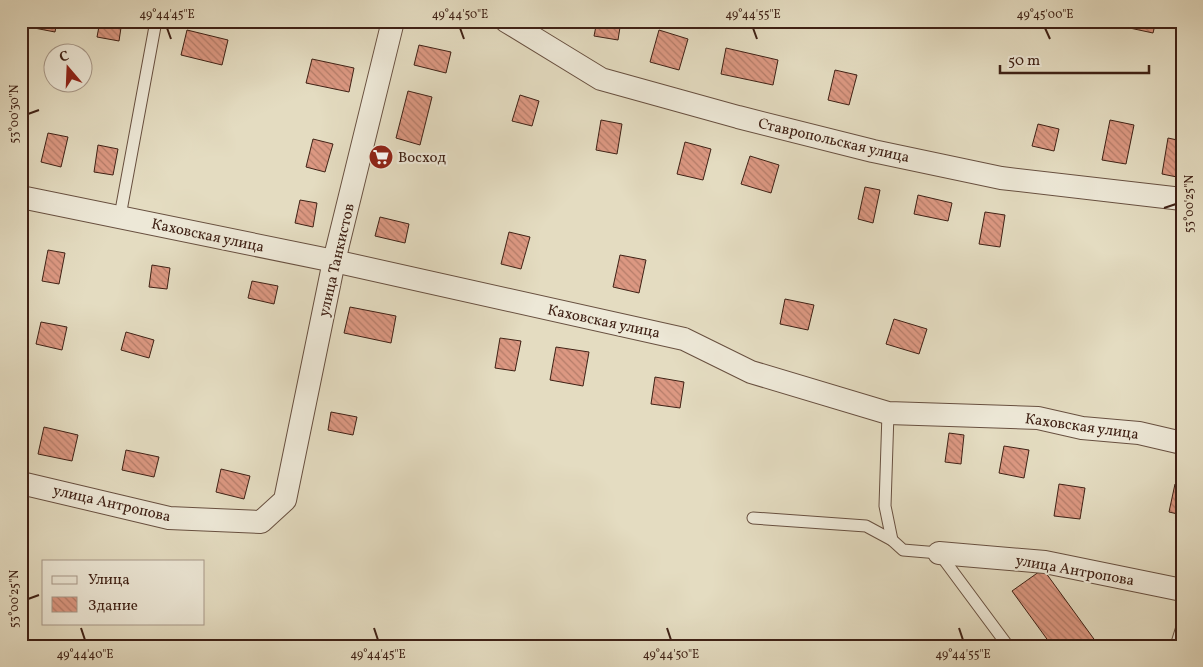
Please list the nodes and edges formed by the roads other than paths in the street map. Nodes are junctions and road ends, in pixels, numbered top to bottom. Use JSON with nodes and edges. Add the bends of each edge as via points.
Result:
{"nodes":[{"id":1,"x":156,"y":21,"type":"edge"},
{"id":2,"x":393,"y":21,"type":"edge"},
{"id":3,"x":506,"y":21,"type":"edge"},
{"id":4,"x":21,"y":197,"type":"edge"},
{"id":5,"x":1182,"y":199,"type":"edge"},
{"id":6,"x":120,"y":216,"type":"junction"},
{"id":7,"x":334,"y":261,"type":"junction"},
{"id":8,"x":888,"y":413,"type":"junction"},
{"id":9,"x":1182,"y":443,"type":"edge"},
{"id":10,"x":21,"y":482,"type":"edge"},
{"id":11,"x":285,"y":500,"type":"joint"},
{"id":12,"x":753,"y":518,"type":"dead end"},
{"id":13,"x":892,"y":540,"type":"junction"},
{"id":14,"x":938,"y":553,"type":"junction"},
{"id":15,"x":1182,"y":590,"type":"edge"},
{"id":16,"x":1182,"y":627,"type":"edge"},
{"id":17,"x":1008,"y":646,"type":"edge"},
{"id":18,"x":1176,"y":646,"type":"edge"}],
"edges":[{"from":1,"to":6,"type":"lane"},
{"from":2,"to":7,"type":"street","name":"улица Танкистов"},
{"from":3,"to":5,"type":"street","name":"Ставропольская улица","via":[[601,79],[738,117],[1000,178]]},
{"from":4,"to":6,"type":"street","name":"Каховская улица"},
{"from":6,"to":7,"type":"street","name":"Каховская улица"},
{"from":7,"to":8,"type":"street","name":"Каховская улица","via":[[684,339],[751,372]]},
{"from":7,"to":11,"type":"street","name":"улица Танкистов"},
{"from":8,"to":9,"type":"street","name":"Каховская улица","via":[[1038,418]]},
{"from":8,"to":13,"type":"lane","via":[[885,506]]},
{"from":10,"to":11,"type":"street","name":"улица Антропова","via":[[169,518],[261,522]]},
{"from":12,"to":13,"type":"lane","via":[[866,526]]},
{"from":13,"to":14,"type":"lane","via":[[902,550]]},
{"from":14,"to":15,"type":"street","name":"улица Антропова","via":[[1045,562]]},
{"from":14,"to":17,"type":"lane"},
{"from":16,"to":18,"type":"lane"}]}
